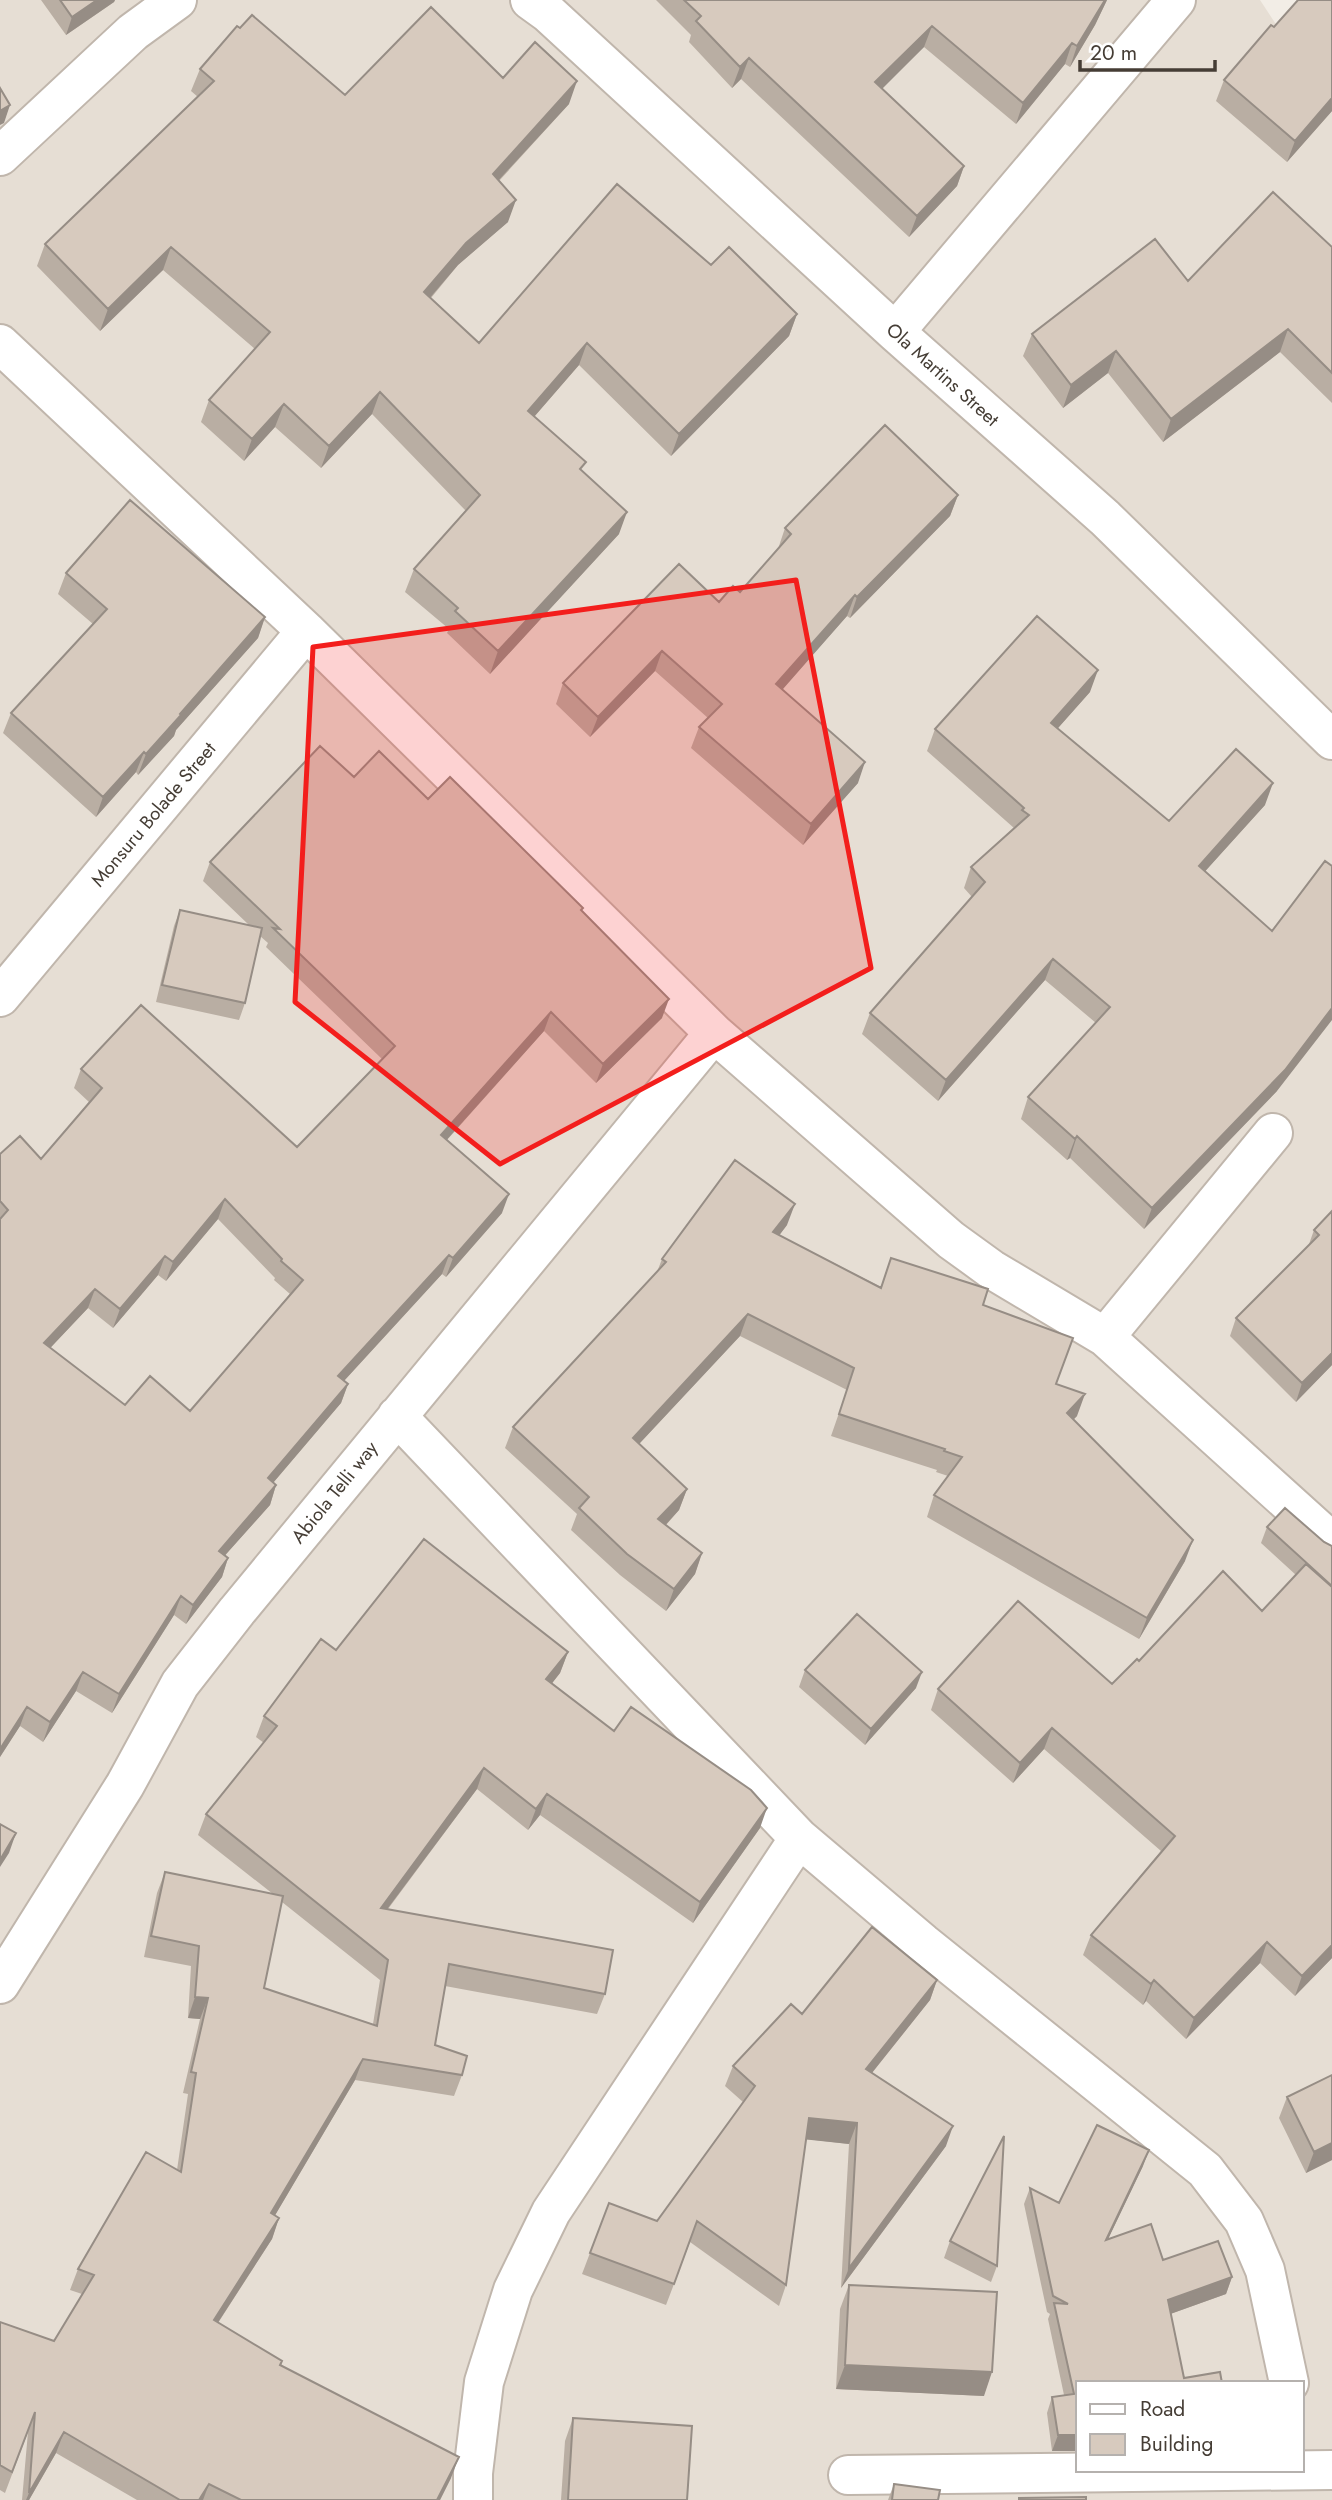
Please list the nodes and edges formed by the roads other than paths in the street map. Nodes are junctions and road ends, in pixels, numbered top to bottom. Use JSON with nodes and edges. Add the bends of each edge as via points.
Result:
{"nodes":[{"id":1,"x":177,"y":0,"type":"edge"},
{"id":2,"x":1176,"y":0,"type":"edge"},
{"id":3,"x":539,"y":7,"type":"edge"},
{"id":4,"x":0,"y":156,"type":"edge"},
{"id":5,"x":895,"y":332,"type":"junction"},
{"id":6,"x":0,"y":344,"type":"edge"},
{"id":7,"x":306,"y":631,"type":"junction"},
{"id":8,"x":1325,"y":719,"type":"edge"},
{"id":9,"x":0,"y":997,"type":"edge"},
{"id":10,"x":714,"y":1033,"type":"junction"},
{"id":11,"x":1273,"y":1133,"type":"dead end"},
{"id":12,"x":1105,"y":1337,"type":"junction"},
{"id":13,"x":397,"y":1416,"type":"junction"},
{"id":14,"x":1332,"y":1542,"type":"edge"},
{"id":15,"x":799,"y":1838,"type":"junction"},
{"id":16,"x":0,"y":1984,"type":"edge"},
{"id":17,"x":1289,"y":2381,"type":"edge"},
{"id":18,"x":1197,"y":2472,"type":"edge"},
{"id":19,"x":848,"y":2475,"type":"dead end"},
{"id":20,"x":473,"y":2500,"type":"edge"}],
"edges":[{"from":1,"to":4,"type":"street","via":[[133,32]]},
{"from":2,"to":5,"type":"street"},
{"from":3,"to":5,"type":"street","name":"Ola Martins Street"},
{"from":5,"to":8,"type":"street","name":"Ola Martins Street"},
{"from":6,"to":7,"type":"street"},
{"from":7,"to":9,"type":"street","name":"Monsuru Bolade Street"},
{"from":7,"to":10,"type":"street"},
{"from":10,"to":12,"type":"street","via":[[951,1240]]},
{"from":10,"to":13,"type":"street","name":"Abiola Telli way"},
{"from":11,"to":12,"type":"street"},
{"from":12,"to":14,"type":"street"},
{"from":13,"to":15,"type":"street"},
{"from":13,"to":16,"type":"street","name":"Abiola Telli way","via":[[180,1684],[125,1785]]},
{"from":15,"to":17,"type":"street","via":[[1205,2170],[1244,2221],[1265,2270]]},
{"from":15,"to":20,"type":"street","via":[[551,2212],[513,2290],[484,2382]]},
{"from":18,"to":19,"type":"street"}]}
